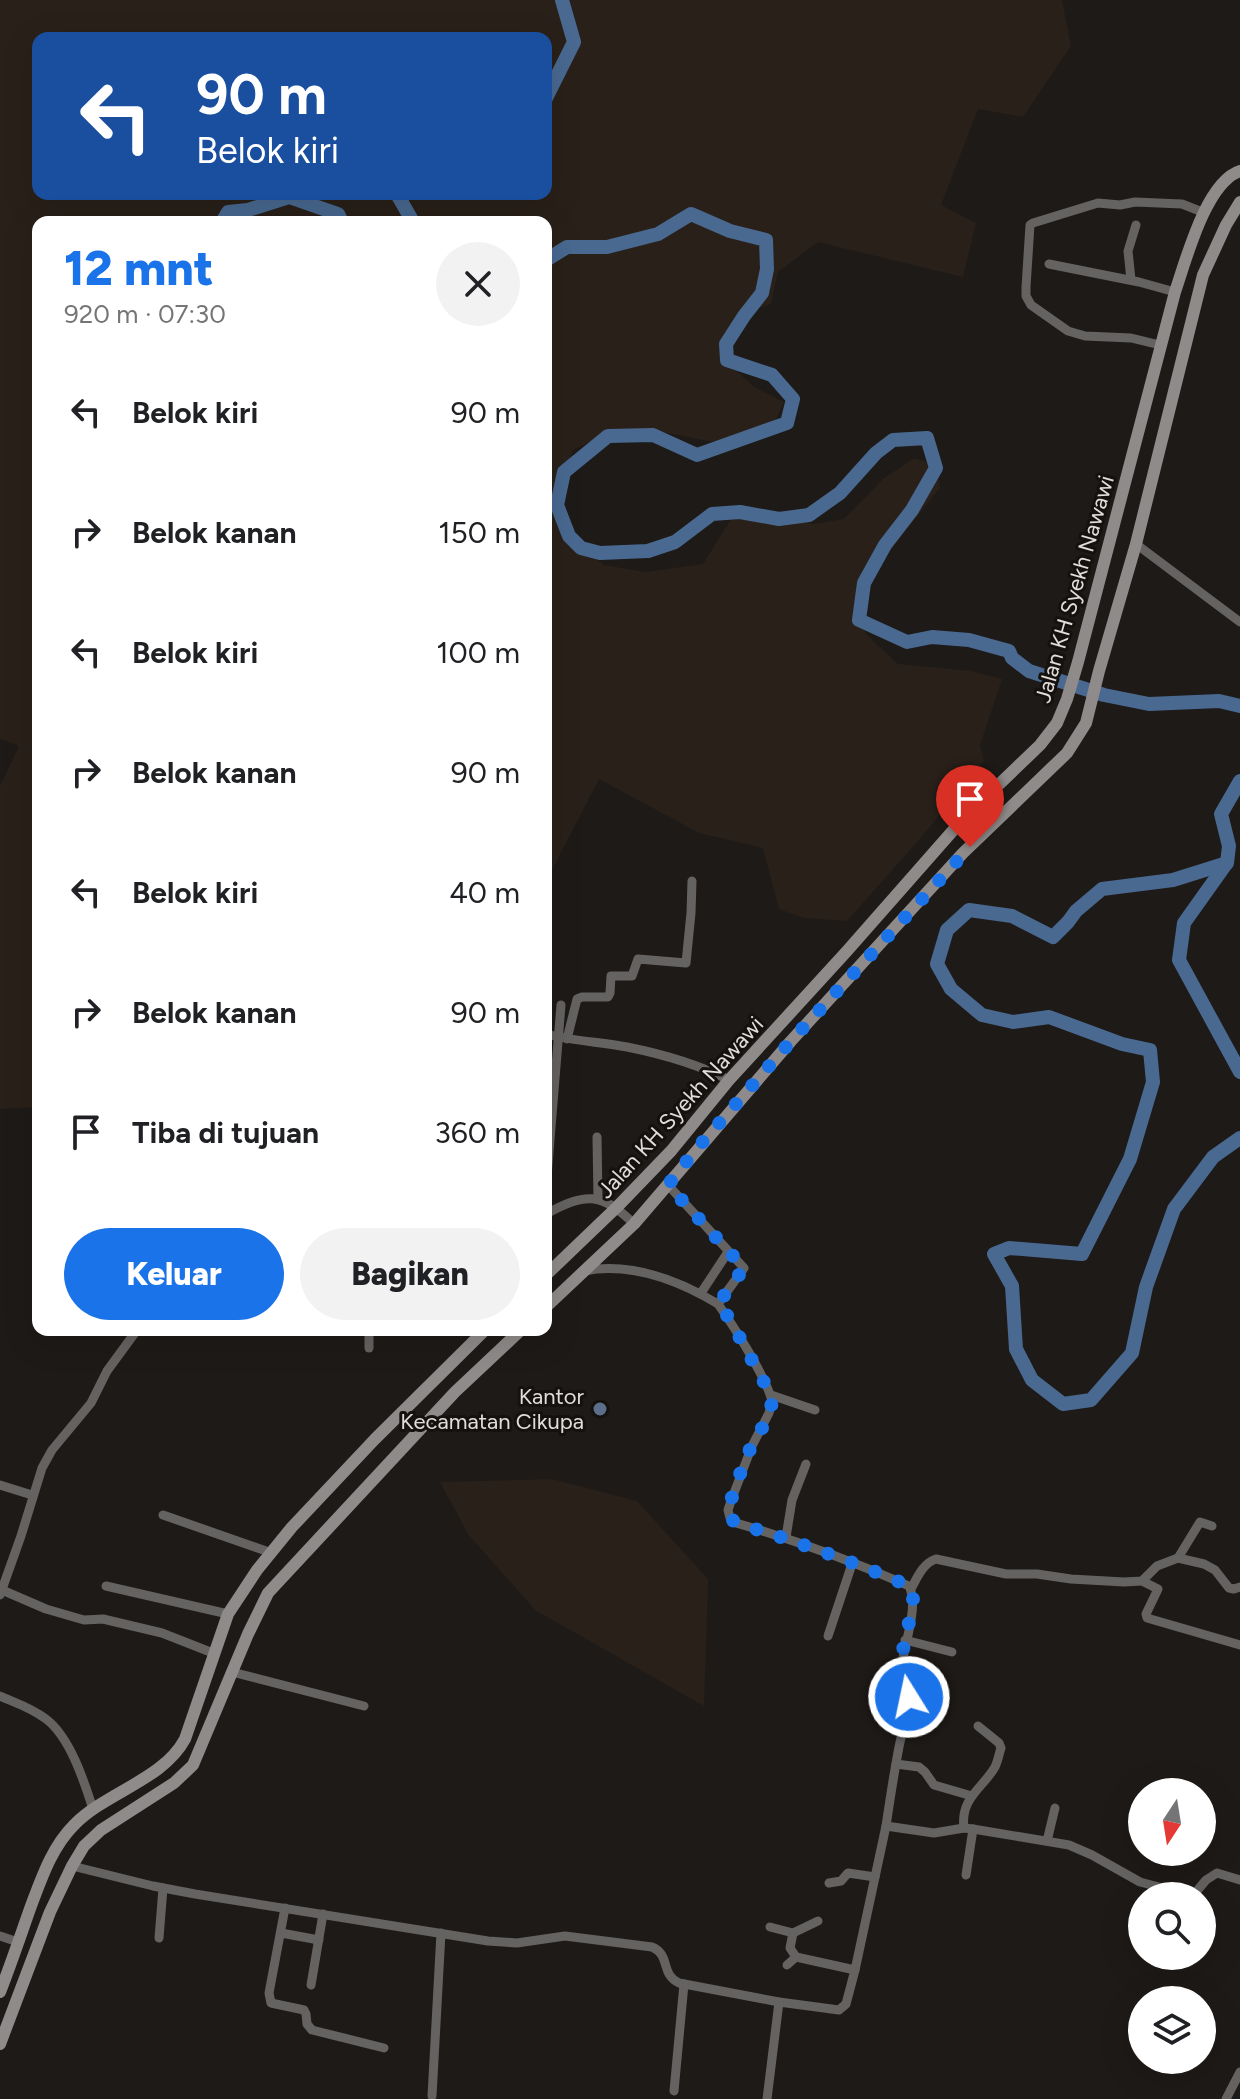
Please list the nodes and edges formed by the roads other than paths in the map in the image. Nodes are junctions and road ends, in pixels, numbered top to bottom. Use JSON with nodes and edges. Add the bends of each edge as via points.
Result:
{"nodes":[{"id":1,"x":1240,"y":171,"type":"edge"},
{"id":2,"x":1240,"y":202,"type":"edge"},
{"id":3,"x":1205,"y":213,"type":"junction"},
{"id":4,"x":1136,"y":225,"type":"dead end"},
{"id":5,"x":1049,"y":264,"type":"dead end"},
{"id":6,"x":1131,"y":280,"type":"junction"},
{"id":7,"x":1175,"y":292,"type":"junction"},
{"id":8,"x":1160,"y":345,"type":"junction"},
{"id":9,"x":1136,"y":544,"type":"junction"},
{"id":10,"x":1240,"y":622,"type":"edge"},
{"id":11,"x":692,"y":881,"type":"dead end"},
{"id":12,"x":561,"y":1005,"type":"dead end"},
{"id":13,"x":552,"y":1035,"type":"edge"},
{"id":14,"x":563,"y":1038,"type":"junction"},
{"id":15,"x":729,"y":1080,"type":"junction"},
{"id":16,"x":552,"y":1095,"type":"edge"},
{"id":17,"x":597,"y":1137,"type":"dead end"},
{"id":18,"x":668,"y":1185,"type":"junction"},
{"id":19,"x":598,"y":1199,"type":"junction"},
{"id":20,"x":617,"y":1207,"type":"junction"},
{"id":21,"x":552,"y":1211,"type":"edge"},
{"id":22,"x":634,"y":1224,"type":"junction"},
{"id":23,"x":728,"y":1252,"type":"junction"},
{"id":24,"x":552,"y":1269,"type":"edge"},
{"id":25,"x":584,"y":1271,"type":"junction"},
{"id":26,"x":701,"y":1293,"type":"junction"},
{"id":27,"x":552,"y":1301,"type":"edge"},
{"id":28,"x":718,"y":1304,"type":"junction"},
{"id":29,"x":133,"y":1336,"type":"edge"},
{"id":30,"x":369,"y":1336,"type":"edge"},
{"id":31,"x":479,"y":1336,"type":"edge"},
{"id":32,"x":515,"y":1336,"type":"edge"},
{"id":33,"x":369,"y":1348,"type":"dead end"},
{"id":34,"x":771,"y":1395,"type":"junction"},
{"id":35,"x":815,"y":1410,"type":"dead end"},
{"id":36,"x":806,"y":1464,"type":"dead end"},
{"id":37,"x":0,"y":1485,"type":"edge"},
{"id":38,"x":32,"y":1495,"type":"junction"},
{"id":39,"x":163,"y":1515,"type":"dead end"},
{"id":40,"x":1212,"y":1526,"type":"dead end"},
{"id":41,"x":786,"y":1537,"type":"junction"},
{"id":42,"x":272,"y":1553,"type":"junction"},
{"id":43,"x":1178,"y":1558,"type":"junction"},
{"id":44,"x":0,"y":1559,"type":"edge"},
{"id":45,"x":853,"y":1561,"type":"junction"},
{"id":46,"x":11,"y":1565,"type":"junction"},
{"id":47,"x":1142,"y":1581,"type":"junction"},
{"id":48,"x":106,"y":1586,"type":"dead end"},
{"id":49,"x":1240,"y":1587,"type":"edge"},
{"id":50,"x":911,"y":1589,"type":"junction"},
{"id":51,"x":1,"y":1592,"type":"edge"},
{"id":52,"x":228,"y":1614,"type":"junction"},
{"id":53,"x":828,"y":1636,"type":"dead end"},
{"id":54,"x":905,"y":1640,"type":"junction"},
{"id":55,"x":1240,"y":1645,"type":"edge"},
{"id":56,"x":952,"y":1652,"type":"dead end"},
{"id":57,"x":213,"y":1653,"type":"junction"},
{"id":58,"x":232,"y":1672,"type":"junction"},
{"id":59,"x":0,"y":1696,"type":"edge"},
{"id":60,"x":364,"y":1706,"type":"dead end"},
{"id":61,"x":978,"y":1726,"type":"dead end"},
{"id":62,"x":896,"y":1764,"type":"junction"},
{"id":63,"x":972,"y":1796,"type":"junction"},
{"id":64,"x":1055,"y":1808,"type":"dead end"},
{"id":65,"x":93,"y":1809,"type":"junction"},
{"id":66,"x":886,"y":1826,"type":"junction"},
{"id":67,"x":968,"y":1828,"type":"junction"},
{"id":68,"x":1047,"y":1841,"type":"junction"},
{"id":69,"x":72,"y":1866,"type":"junction"},
{"id":70,"x":966,"y":1875,"type":"dead end"},
{"id":71,"x":875,"y":1877,"type":"junction"},
{"id":72,"x":1240,"y":1880,"type":"edge"},
{"id":73,"x":829,"y":1883,"type":"dead end"},
{"id":74,"x":163,"y":1888,"type":"junction"},
{"id":75,"x":285,"y":1908,"type":"junction"},
{"id":76,"x":323,"y":1914,"type":"junction"},
{"id":77,"x":818,"y":1921,"type":"dead end"},
{"id":78,"x":770,"y":1927,"type":"dead end"},
{"id":79,"x":281,"y":1933,"type":"junction"},
{"id":80,"x":441,"y":1933,"type":"junction"},
{"id":81,"x":793,"y":1933,"type":"junction"},
{"id":82,"x":0,"y":1936,"type":"edge"},
{"id":83,"x":159,"y":1938,"type":"dead end"},
{"id":84,"x":319,"y":1940,"type":"junction"},
{"id":85,"x":18,"y":1942,"type":"junction"},
{"id":86,"x":796,"y":1957,"type":"junction"},
{"id":87,"x":787,"y":1965,"type":"dead end"},
{"id":88,"x":855,"y":1970,"type":"junction"},
{"id":89,"x":684,"y":1984,"type":"junction"},
{"id":90,"x":311,"y":1985,"type":"dead end"},
{"id":91,"x":0,"y":1991,"type":"edge"},
{"id":92,"x":18,"y":1997,"type":"junction"},
{"id":93,"x":779,"y":2002,"type":"junction"},
{"id":94,"x":0,"y":2044,"type":"edge"},
{"id":95,"x":384,"y":2048,"type":"dead end"},
{"id":96,"x":1240,"y":2072,"type":"edge"},
{"id":97,"x":674,"y":2091,"type":"dead end"},
{"id":98,"x":432,"y":2096,"type":"dead end"},
{"id":99,"x":767,"y":2099,"type":"edge"},
{"id":100,"x":1226,"y":2099,"type":"edge"}],
"edges":[{"from":1,"to":3,"type":"main road","name":"Jalan KH Syekh Nawawi","via":[[1221,183]]},
{"from":2,"to":9,"type":"main road","name":"Jalan KH Syekh Nawawi","via":[[1203,275]]},
{"from":3,"to":7,"type":"main road","name":"Jalan KH Syekh Nawawi"},
{"from":3,"to":8,"type":"street","via":[[1182,204],[1098,203],[1030,225],[1026,296],[1035,309],[1077,335]]},
{"from":4,"to":6,"type":"street","via":[[1128,251]]},
{"from":5,"to":6,"type":"street"},
{"from":6,"to":7,"type":"street"},
{"from":7,"to":8,"type":"main road","name":"Jalan KH Syekh Nawawi"},
{"from":8,"to":15,"type":"main road","name":"Jalan KH Syekh Nawawi","via":[[1078,662],[1057,723],[964,818]]},
{"from":9,"to":10,"type":"street"},
{"from":9,"to":18,"type":"main road","name":"Jalan KH Syekh Nawawi","via":[[1086,723],[1067,753],[963,853]]},
{"from":11,"to":14,"type":"street","via":[[686,963],[638,959],[632,976],[611,976],[608,997],[577,999]]},
{"from":12,"to":14,"type":"street"},
{"from":13,"to":14,"type":"street"},
{"from":14,"to":15,"type":"street","via":[[664,1056]]},
{"from":14,"to":16,"type":"street"},
{"from":15,"to":20,"type":"main road","name":"Jalan KH Syekh Nawawi"},
{"from":17,"to":19,"type":"street"},
{"from":18,"to":22,"type":"main road","name":"Jalan KH Syekh Nawawi"},
{"from":18,"to":23,"type":"street"},
{"from":19,"to":20,"type":"street"},
{"from":19,"to":21,"type":"street","via":[[576,1200]]},
{"from":20,"to":22,"type":"street"},
{"from":20,"to":24,"type":"main road","name":"Jalan KH Syekh Nawawi"},
{"from":22,"to":25,"type":"main road","name":"Jalan KH Syekh Nawawi"},
{"from":23,"to":26,"type":"street"},
{"from":23,"to":28,"type":"street","via":[[744,1268]]},
{"from":25,"to":26,"type":"street","via":[[636,1271]]},
{"from":25,"to":27,"type":"main road","name":"Jalan KH Syekh Nawawi"},
{"from":26,"to":28,"type":"street"},
{"from":28,"to":34,"type":"street"},
{"from":29,"to":38,"type":"street","via":[[91,1403],[52,1450]]},
{"from":30,"to":33,"type":"street"},
{"from":31,"to":42,"type":"main road","via":[[375,1439]]},
{"from":32,"to":58,"type":"main road","via":[[455,1392],[268,1593]]},
{"from":34,"to":35,"type":"street"},
{"from":34,"to":41,"type":"street","via":[[771,1409],[728,1510],[736,1523]]},
{"from":36,"to":41,"type":"street"},
{"from":37,"to":38,"type":"street"},
{"from":38,"to":46,"type":"street"},
{"from":39,"to":42,"type":"street"},
{"from":40,"to":43,"type":"street","via":[[1200,1522]]},
{"from":41,"to":45,"type":"street"},
{"from":42,"to":52,"type":"main road"},
{"from":43,"to":47,"type":"street","via":[[1157,1566]]},
{"from":43,"to":49,"type":"street","via":[[1204,1564],[1229,1588]]},
{"from":44,"to":46,"type":"street"},
{"from":45,"to":50,"type":"street"},
{"from":45,"to":53,"type":"street"},
{"from":46,"to":51,"type":"street"},
{"from":47,"to":50,"type":"street","via":[[1017,1575],[936,1559],[924,1567]]},
{"from":47,"to":55,"type":"street","via":[[1158,1590],[1147,1618]]},
{"from":48,"to":52,"type":"street"},
{"from":50,"to":54,"type":"street"},
{"from":51,"to":57,"type":"street","via":[[84,1620],[103,1619],[162,1633]]},
{"from":52,"to":57,"type":"main road"},
{"from":54,"to":56,"type":"street"},
{"from":54,"to":62,"type":"street","via":[[902,1679],[909,1697]]},
{"from":57,"to":65,"type":"main road","via":[[178,1751]]},
{"from":58,"to":60,"type":"street"},
{"from":58,"to":69,"type":"main road","via":[[193,1765],[101,1830]]},
{"from":59,"to":65,"type":"street","via":[[34,1711],[59,1731]]},
{"from":61,"to":63,"type":"street","via":[[1001,1748]]},
{"from":62,"to":63,"type":"street","via":[[919,1767],[934,1785]]},
{"from":62,"to":66,"type":"street"},
{"from":63,"to":67,"type":"street","via":[[963,1816]]},
{"from":64,"to":68,"type":"street"},
{"from":65,"to":85,"type":"main road","via":[[49,1859]]},
{"from":66,"to":67,"type":"street","via":[[934,1833]]},
{"from":66,"to":71,"type":"street"},
{"from":67,"to":68,"type":"street"},
{"from":67,"to":70,"type":"street"},
{"from":68,"to":72,"type":"street","via":[[1084,1850],[1140,1882],[1181,1893],[1196,1892],[1217,1873]]},
{"from":69,"to":74,"type":"street"},
{"from":69,"to":92,"type":"main road"},
{"from":71,"to":73,"type":"street","via":[[848,1873]]},
{"from":71,"to":88,"type":"street"},
{"from":74,"to":75,"type":"street"},
{"from":74,"to":83,"type":"street"},
{"from":75,"to":76,"type":"street"},
{"from":75,"to":79,"type":"street"},
{"from":76,"to":80,"type":"street"},
{"from":76,"to":84,"type":"street"},
{"from":77,"to":81,"type":"street"},
{"from":78,"to":81,"type":"street"},
{"from":79,"to":84,"type":"street"},
{"from":79,"to":95,"type":"street","via":[[271,2003],[304,2010],[312,2030]]},
{"from":80,"to":89,"type":"street","via":[[517,1943],[565,1936],[652,1947],[662,1954],[668,1975]]},
{"from":80,"to":98,"type":"street"},
{"from":81,"to":86,"type":"street","via":[[790,1948]]},
{"from":82,"to":85,"type":"street"},
{"from":84,"to":90,"type":"street"},
{"from":85,"to":91,"type":"main road"},
{"from":86,"to":87,"type":"street"},
{"from":86,"to":88,"type":"street"},
{"from":88,"to":93,"type":"street","via":[[846,2004],[839,2010]]},
{"from":89,"to":93,"type":"street"},
{"from":89,"to":97,"type":"street"},
{"from":91,"to":92,"type":"main road"},
{"from":92,"to":94,"type":"main road"},
{"from":93,"to":99,"type":"street"},
{"from":96,"to":100,"type":"street"}]}
